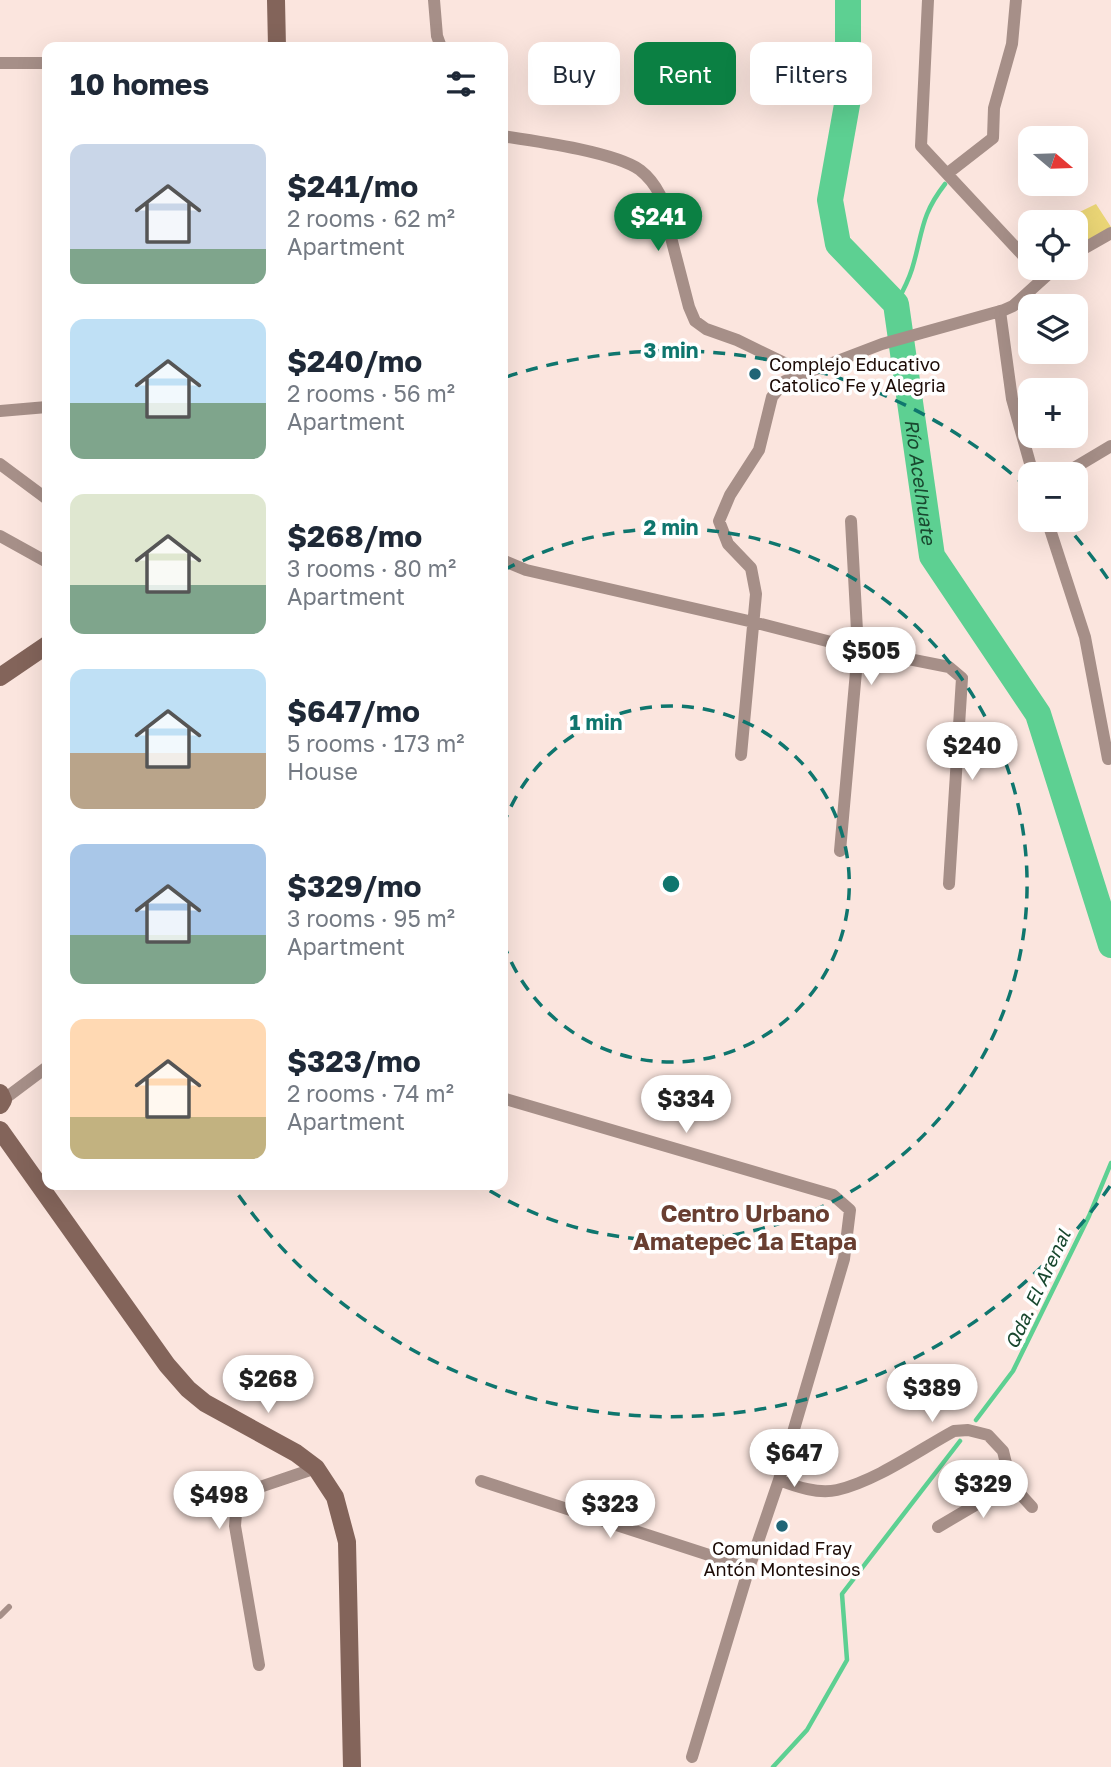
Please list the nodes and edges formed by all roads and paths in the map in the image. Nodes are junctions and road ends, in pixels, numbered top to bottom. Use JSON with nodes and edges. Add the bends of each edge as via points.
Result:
{"nodes":[{"id":1,"x":276,"y":0,"type":"edge"},
{"id":2,"x":433,"y":0,"type":"edge"},
{"id":3,"x":928,"y":0,"type":"edge"},
{"id":4,"x":1016,"y":0,"type":"edge"},
{"id":5,"x":277,"y":42,"type":"edge"},
{"id":6,"x":439,"y":42,"type":"edge"},
{"id":7,"x":0,"y":63,"type":"edge"},
{"id":8,"x":42,"y":63,"type":"edge"},
{"id":9,"x":508,"y":137,"type":"edge"},
{"id":10,"x":948,"y":173,"type":"junction"},
{"id":11,"x":1111,"y":233,"type":"edge"},
{"id":12,"x":1088,"y":246,"type":"edge"},
{"id":13,"x":1018,"y":250,"type":"edge"},
{"id":14,"x":1030,"y":280,"type":"edge"},
{"id":15,"x":1000,"y":311,"type":"junction"},
{"id":16,"x":805,"y":373,"type":"junction"},
{"id":17,"x":42,"y":407,"type":"edge"},
{"id":18,"x":0,"y":411,"type":"edge"},
{"id":19,"x":1111,"y":446,"type":"edge"},
{"id":20,"x":1030,"y":462,"type":"edge"},
{"id":21,"x":1084,"y":462,"type":"edge"},
{"id":22,"x":0,"y":464,"type":"edge"},
{"id":23,"x":42,"y":495,"type":"edge"},
{"id":24,"x":851,"y":521,"type":"dead end"},
{"id":25,"x":1050,"y":532,"type":"edge"},
{"id":26,"x":0,"y":536,"type":"edge"},
{"id":27,"x":42,"y":559,"type":"edge"},
{"id":28,"x":508,"y":562,"type":"edge"},
{"id":29,"x":753,"y":622,"type":"junction"},
{"id":30,"x":42,"y":648,"type":"edge"},
{"id":31,"x":858,"y":649,"type":"junction"},
{"id":32,"x":0,"y":677,"type":"edge"},
{"id":33,"x":741,"y":755,"type":"dead end"},
{"id":34,"x":1108,"y":759,"type":"dead end"},
{"id":35,"x":840,"y":851,"type":"dead end"},
{"id":36,"x":948,"y":884,"type":"dead end"},
{"id":37,"x":42,"y":1070,"type":"edge"},
{"id":38,"x":1,"y":1099,"type":"edge"},
{"id":39,"x":508,"y":1100,"type":"edge"},
{"id":40,"x":0,"y":1130,"type":"edge"},
{"id":41,"x":42,"y":1189,"type":"edge"},
{"id":42,"x":43,"y":1190,"type":"edge"},
{"id":43,"x":316,"y":1468,"type":"junction"},
{"id":44,"x":779,"y":1480,"type":"junction"},
{"id":45,"x":481,"y":1481,"type":"dead end"},
{"id":46,"x":1011,"y":1484,"type":"junction"},
{"id":47,"x":1031,"y":1507,"type":"dead end"},
{"id":48,"x":938,"y":1527,"type":"dead end"},
{"id":49,"x":748,"y":1568,"type":"junction"},
{"id":50,"x":9,"y":1607,"type":"dead end"},
{"id":51,"x":0,"y":1616,"type":"edge"},
{"id":52,"x":259,"y":1665,"type":"dead end"},
{"id":53,"x":692,"y":1757,"type":"dead end"},
{"id":54,"x":352,"y":1767,"type":"edge"}],
"edges":[{"from":1,"to":5,"type":"street"},
{"from":2,"to":6,"type":"street"},
{"from":3,"to":10,"type":"street","via":[[920,142]]},
{"from":4,"to":10,"type":"street","via":[[1012,44],[994,108],[993,138]]},
{"from":7,"to":8,"type":"street"},
{"from":9,"to":16,"type":"street","via":[[619,159],[639,169],[660,195],[695,321]]},
{"from":10,"to":13,"type":"street"},
{"from":11,"to":12,"type":"street"},
{"from":14,"to":15,"type":"street","via":[[1013,306]]},
{"from":15,"to":16,"type":"street","via":[[882,344]]},
{"from":15,"to":20,"type":"street","via":[[1012,400]]},
{"from":16,"to":29,"type":"street","via":[[785,381],[772,397],[759,450],[719,521],[728,544],[751,568],[756,594]]},
{"from":17,"to":18,"type":"street"},
{"from":19,"to":21,"type":"street"},
{"from":22,"to":23,"type":"street"},
{"from":24,"to":31,"type":"street"},
{"from":25,"to":34,"type":"street","via":[[1085,636]]},
{"from":26,"to":27,"type":"street"},
{"from":28,"to":29,"type":"street"},
{"from":29,"to":31,"type":"street"},
{"from":29,"to":33,"type":"street"},
{"from":30,"to":32,"type":"street"},
{"from":31,"to":35,"type":"street"},
{"from":31,"to":36,"type":"street","via":[[949,667],[962,678]]},
{"from":37,"to":38,"type":"street"},
{"from":39,"to":44,"type":"street","via":[[833,1195],[850,1210],[844,1259]]},
{"from":40,"to":41,"type":"street"},
{"from":42,"to":43,"type":"street","via":[[188,1389]]},
{"from":43,"to":52,"type":"street","via":[[240,1494],[237,1500],[235,1526]]},
{"from":43,"to":54,"type":"street","via":[[335,1497],[347,1542]]},
{"from":44,"to":46,"type":"street","via":[[819,1491],[837,1490],[870,1478],[954,1431],[968,1430],[988,1435],[1003,1451]]},
{"from":44,"to":49,"type":"street"},
{"from":45,"to":49,"type":"street"},
{"from":46,"to":47,"type":"street"},
{"from":46,"to":48,"type":"street"},
{"from":49,"to":53,"type":"street"},
{"from":50,"to":51,"type":"lane"}]}
